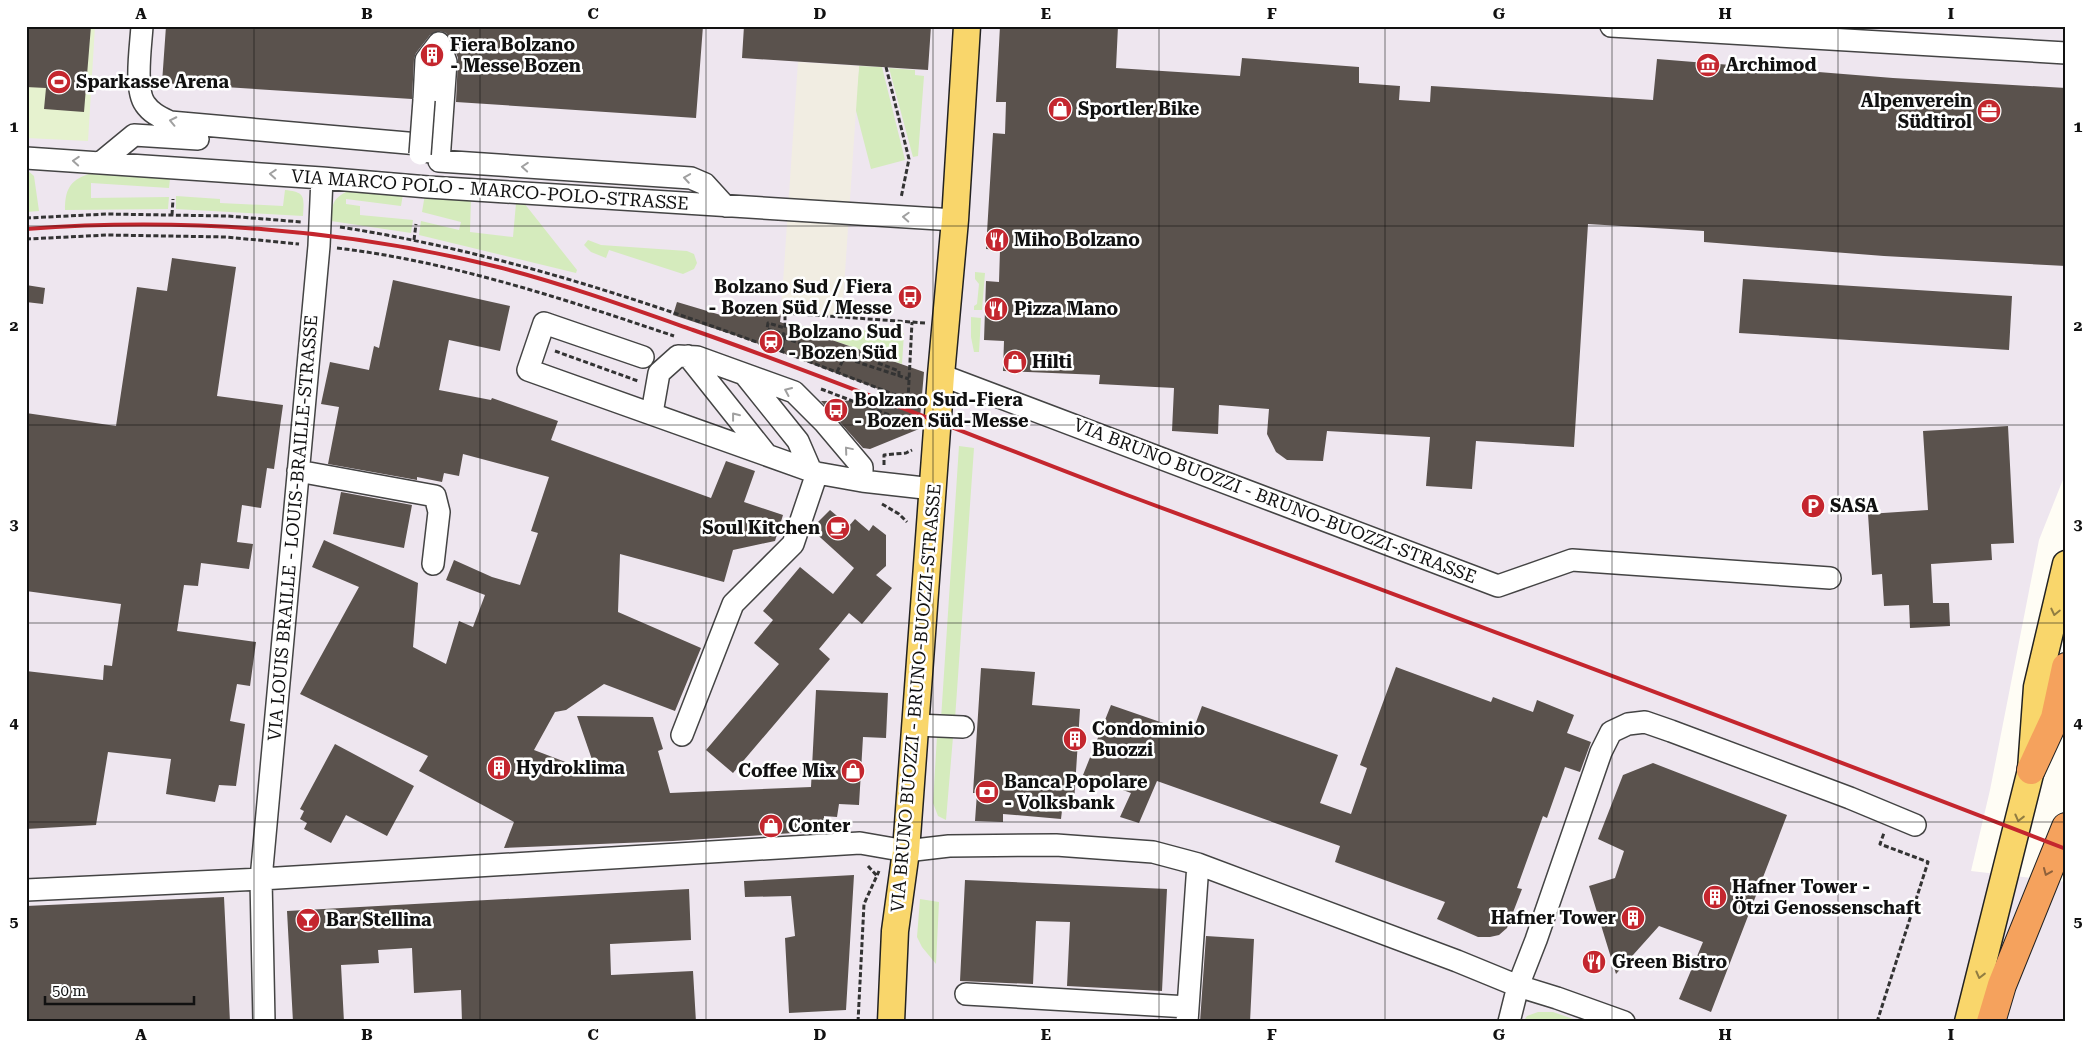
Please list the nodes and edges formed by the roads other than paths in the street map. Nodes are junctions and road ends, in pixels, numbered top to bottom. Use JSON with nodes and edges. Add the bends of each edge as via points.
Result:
{"nodes":[{"id":1,"x":142,"y":26,"type":"edge"},
{"id":2,"x":967,"y":26,"type":"edge"},
{"id":3,"x":1623,"y":27,"type":"edge"},
{"id":4,"x":2066,"y":53,"type":"edge"},
{"id":5,"x":434,"y":101,"type":"dead end"},
{"id":6,"x":430,"y":153,"type":"junction"},
{"id":7,"x":26,"y":158,"type":"edge"},
{"id":8,"x":100,"y":163,"type":"junction"},
{"id":9,"x":322,"y":178,"type":"junction"},
{"id":10,"x":428,"y":187,"type":"junction"},
{"id":11,"x":725,"y":206,"type":"junction"},
{"id":12,"x":955,"y":220,"type":"junction"},
{"id":13,"x":688,"y":356,"type":"junction"},
{"id":14,"x":643,"y":357,"type":"dead end"},
{"id":15,"x":745,"y":374,"type":"junction"},
{"id":16,"x":941,"y":375,"type":"junction"},
{"id":17,"x":652,"y":413,"type":"junction"},
{"id":18,"x":766,"y":454,"type":"junction"},
{"id":19,"x":298,"y":471,"type":"junction"},
{"id":20,"x":814,"y":472,"type":"junction"},
{"id":21,"x":872,"y":482,"type":"junction"},
{"id":22,"x":933,"y":489,"type":"junction"},
{"id":23,"x":433,"y":564,"type":"dead end"},
{"id":24,"x":2066,"y":564,"type":"edge"},
{"id":25,"x":1830,"y":578,"type":"dead end"},
{"id":26,"x":2062,"y":694,"type":"edge"},
{"id":27,"x":916,"y":725,"type":"junction"},
{"id":28,"x":963,"y":727,"type":"dead end"},
{"id":29,"x":682,"y":735,"type":"dead end"},
{"id":30,"x":2031,"y":770,"type":"junction"},
{"id":31,"x":1915,"y":825,"type":"dead end"},
{"id":32,"x":2066,"y":827,"type":"edge"},
{"id":33,"x":895,"y":849,"type":"junction"},
{"id":34,"x":1198,"y":864,"type":"junction"},
{"id":35,"x":261,"y":879,"type":"junction"},
{"id":36,"x":26,"y":890,"type":"edge"},
{"id":37,"x":1518,"y":986,"type":"junction"},
{"id":38,"x":966,"y":994,"type":"dead end"},
{"id":39,"x":1187,"y":1015,"type":"edge"},
{"id":40,"x":264,"y":1022,"type":"edge"},
{"id":41,"x":891,"y":1022,"type":"edge"},
{"id":42,"x":1509,"y":1022,"type":"edge"},
{"id":43,"x":1624,"y":1022,"type":"edge"},
{"id":44,"x":1968,"y":1022,"type":"edge"},
{"id":45,"x":1990,"y":1022,"type":"edge"}],
"edges":[{"from":6,"to":1,"type":"street","one_way":true,"via":[[170,122],[154,114],[144,103],[140,88]]},
{"from":2,"to":12,"type":"main road","name":"VIA BRUNO BUOZZI - BRUNO-BUOZZI-STRASSE"},
{"from":3,"to":4,"type":"street"},
{"from":5,"to":6,"type":"street","bridge":true},
{"from":6,"to":8,"type":"street","via":[[134,135]]},
{"from":6,"to":10,"type":"street"},
{"from":11,"to":6,"type":"street","one_way":true,"via":[[705,184],[691,178]]},
{"from":8,"to":7,"type":"street","name":"VIA MARCO POLO - MARCO-POLO-STRASSE","one_way":true},
{"from":9,"to":8,"type":"street","name":"VIA MARCO POLO - MARCO-POLO-STRASSE","one_way":true},
{"from":9,"to":10,"type":"street","name":"VIA MARCO POLO - MARCO-POLO-STRASSE"},
{"from":9,"to":19,"type":"street","name":"VIA LOUIS BRAILLE - LOUIS-BRAILLE-STRASSE","via":[[319,246]]},
{"from":10,"to":11,"type":"street","name":"VIA MARCO POLO - MARCO-POLO-STRASSE"},
{"from":12,"to":11,"type":"street","name":"VIA MARCO POLO - MARCO-POLO-STRASSE","one_way":true},
{"from":12,"to":16,"type":"main road","name":"VIA BRUNO BUOZZI - BRUNO-BUOZZI-STRASSE","via":[[929,324]]},
{"from":13,"to":15,"type":"street"},
{"from":13,"to":17,"type":"street","via":[[678,356],[659,374]]},
{"from":18,"to":13,"type":"street","one_way":true},
{"from":14,"to":17,"type":"street","via":[[544,323],[528,370]]},
{"from":15,"to":20,"type":"street","via":[[798,441]]},
{"from":21,"to":15,"type":"street","one_way":true,"via":[[824,422],[794,392]]},
{"from":16,"to":22,"type":"main road","name":"VIA BRUNO BUOZZI - BRUNO-BUOZZI-STRASSE"},
{"from":16,"to":25,"type":"street","name":"VIA BRUNO BUOZZI - BRUNO-BUOZZI-STRASSE","via":[[1498,586],[1572,560]]},
{"from":17,"to":18,"type":"street"},
{"from":18,"to":20,"type":"street"},
{"from":19,"to":23,"type":"street","via":[[435,496],[439,512]]},
{"from":19,"to":35,"type":"street","name":"VIA LOUIS BRAILLE - LOUIS-BRAILLE-STRASSE"},
{"from":20,"to":21,"type":"street"},
{"from":20,"to":29,"type":"street","via":[[793,544],[733,604]]},
{"from":21,"to":22,"type":"street"},
{"from":22,"to":27,"type":"main road","name":"VIA BRUNO BUOZZI - BRUNO-BUOZZI-STRASSE"},
{"from":24,"to":30,"type":"main road","one_way":true,"via":[[2037,687]]},
{"from":26,"to":30,"type":"highway"},
{"from":27,"to":28,"type":"street"},
{"from":27,"to":33,"type":"main road","name":"VIA BRUNO BUOZZI - BRUNO-BUOZZI-STRASSE"},
{"from":30,"to":44,"type":"main road","one_way":true},
{"from":31,"to":37,"type":"street","via":[[1671,730],[1645,722],[1628,724],[1611,732],[1601,752]]},
{"from":32,"to":45,"type":"highway","one_way":true,"via":[[2009,966]]},
{"from":33,"to":34,"type":"street","via":[[1056,845],[1152,852]]},
{"from":33,"to":35,"type":"street","via":[[860,843]]},
{"from":33,"to":41,"type":"main road","name":"VIA BRUNO BUOZZI - BRUNO-BUOZZI-STRASSE","via":[[900,899],[895,931]]},
{"from":34,"to":37,"type":"street"},
{"from":34,"to":39,"type":"street"},
{"from":35,"to":36,"type":"street"},
{"from":35,"to":40,"type":"street","name":"VIA LOUIS BRAILLE - LOUIS-BRAILLE-STRASSE"},
{"from":37,"to":42,"type":"street"},
{"from":37,"to":43,"type":"street"},
{"from":38,"to":39,"type":"street"}]}
